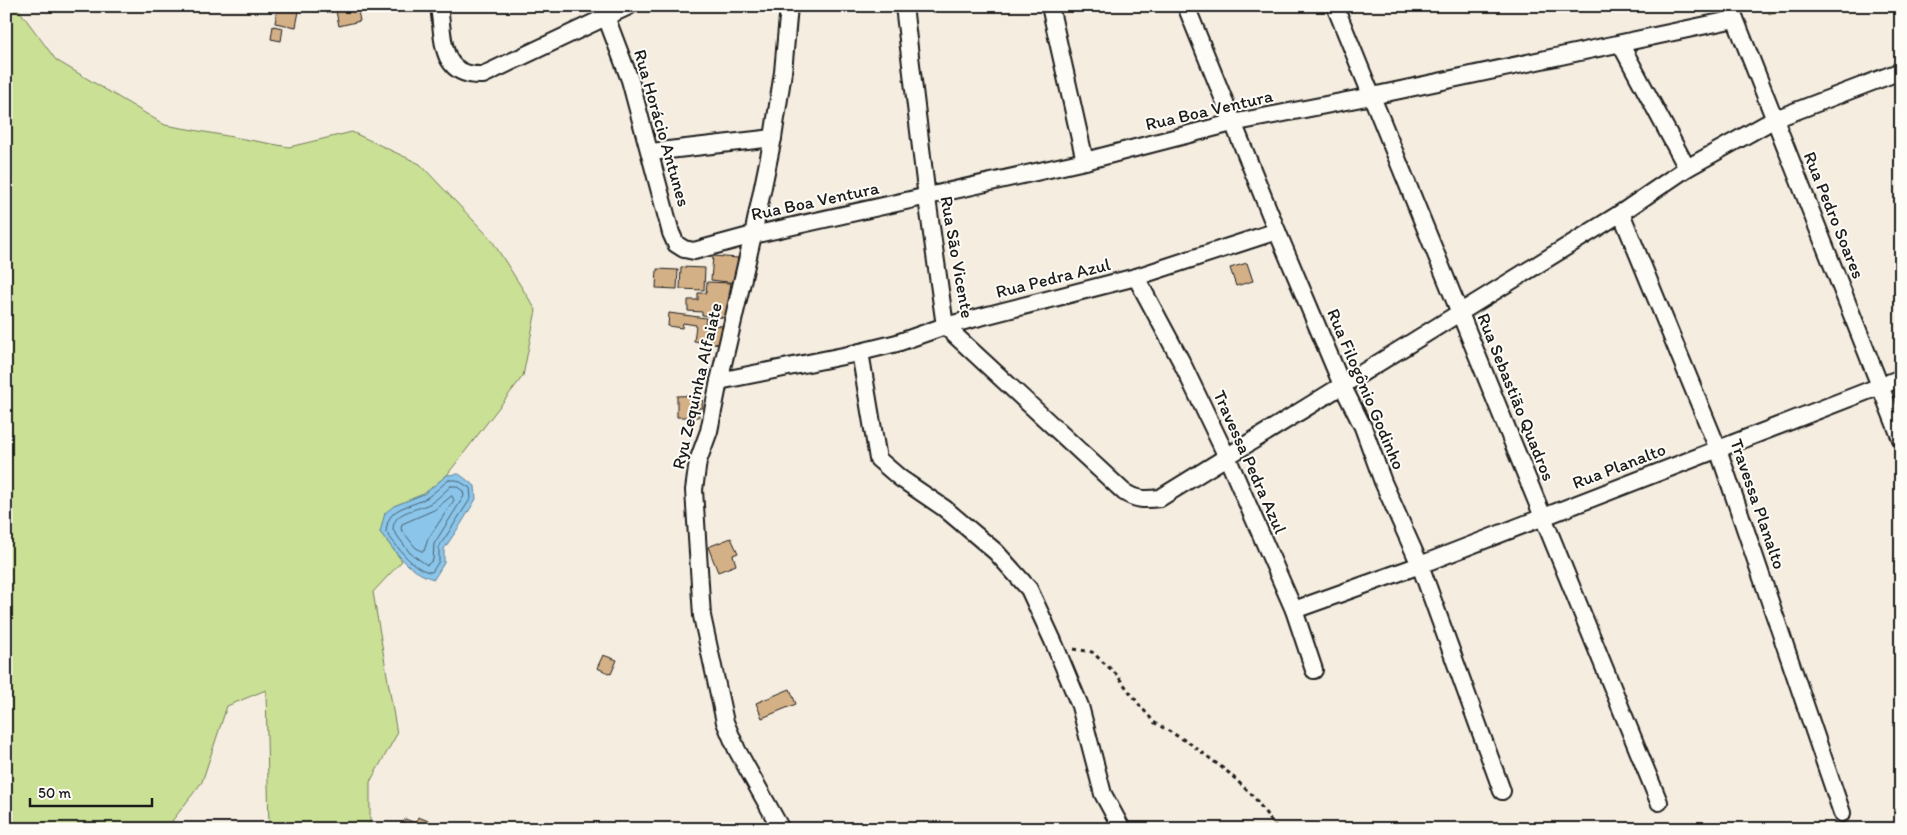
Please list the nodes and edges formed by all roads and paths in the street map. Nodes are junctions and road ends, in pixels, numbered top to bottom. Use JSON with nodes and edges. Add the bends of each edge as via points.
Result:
{"nodes":[{"id":1,"x":439,"y":6,"type":"edge"},
{"id":2,"x":629,"y":6,"type":"edge"},
{"id":3,"x":789,"y":6,"type":"edge"},
{"id":4,"x":904,"y":6,"type":"edge"},
{"id":5,"x":1050,"y":6,"type":"edge"},
{"id":6,"x":1186,"y":6,"type":"edge"},
{"id":7,"x":1336,"y":6,"type":"edge"},
{"id":8,"x":604,"y":11,"type":"edge"},
{"id":9,"x":1733,"y":13,"type":"edge"},
{"id":10,"x":1621,"y":45,"type":"junction"},
{"id":11,"x":1901,"y":71,"type":"edge"},
{"id":12,"x":1372,"y":96,"type":"junction"},
{"id":13,"x":1775,"y":119,"type":"junction"},
{"id":14,"x":1232,"y":123,"type":"junction"},
{"id":15,"x":773,"y":138,"type":"junction"},
{"id":16,"x":651,"y":152,"type":"junction"},
{"id":17,"x":1085,"y":162,"type":"junction"},
{"id":18,"x":1687,"y":168,"type":"junction"},
{"id":19,"x":927,"y":198,"type":"junction"},
{"id":20,"x":1621,"y":213,"type":"junction"},
{"id":21,"x":1277,"y":231,"type":"junction"},
{"id":22,"x":753,"y":235,"type":"junction"},
{"id":23,"x":694,"y":251,"type":"joint"},
{"id":24,"x":1136,"y":277,"type":"junction"},
{"id":25,"x":1459,"y":312,"type":"junction"},
{"id":26,"x":945,"y":326,"type":"junction"},
{"id":27,"x":860,"y":352,"type":"junction"},
{"id":28,"x":1901,"y":378,"type":"edge"},
{"id":29,"x":719,"y":381,"type":"junction"},
{"id":30,"x":1342,"y":385,"type":"junction"},
{"id":31,"x":1880,"y":385,"type":"junction"},
{"id":32,"x":1901,"y":439,"type":"edge"},
{"id":33,"x":1718,"y":450,"type":"junction"},
{"id":34,"x":1227,"y":457,"type":"junction"},
{"id":35,"x":1543,"y":516,"type":"junction"},
{"id":36,"x":1420,"y":565,"type":"junction"},
{"id":37,"x":1294,"y":610,"type":"junction"},
{"id":38,"x":1058,"y":652,"type":"junction"},
{"id":39,"x":1314,"y":670,"type":"dead end"},
{"id":40,"x":1502,"y":790,"type":"dead end"},
{"id":41,"x":1659,"y":802,"type":"dead end"},
{"id":42,"x":1842,"y":813,"type":"dead end"},
{"id":43,"x":781,"y":829,"type":"edge"},
{"id":44,"x":1122,"y":829,"type":"edge"},
{"id":45,"x":1277,"y":829,"type":"edge"}],
"edges":[{"from":1,"to":8,"type":"street","via":[[446,54],[451,66],[473,75],[483,75]]},
{"from":2,"to":8,"type":"street"},
{"from":3,"to":15,"type":"street","name":"Ryu Zequinha Alfaiate"},
{"from":4,"to":19,"type":"street","name":"Rua São Vicente"},
{"from":5,"to":17,"type":"street"},
{"from":6,"to":14,"type":"street","name":"Rua Filogônio Godinho"},
{"from":7,"to":12,"type":"street","name":"Rua Sebastião Quadros"},
{"from":8,"to":16,"type":"street","name":"Rua Horácio Antunes","via":[[630,80]]},
{"from":9,"to":10,"type":"street","name":"Rua Boa Ventura"},
{"from":9,"to":13,"type":"street","name":"Rua Pedro Soares"},
{"from":10,"to":12,"type":"street","name":"Rua Boa Ventura"},
{"from":10,"to":18,"type":"street"},
{"from":11,"to":13,"type":"street"},
{"from":12,"to":14,"type":"street","name":"Rua Boa Ventura"},
{"from":12,"to":25,"type":"street","name":"Rua Sebastião Quadros"},
{"from":13,"to":18,"type":"street"},
{"from":13,"to":31,"type":"street","name":"Rua Pedro Soares"},
{"from":14,"to":17,"type":"street","name":"Rua Boa Ventura"},
{"from":14,"to":21,"type":"street","name":"Rua Filogônio Godinho"},
{"from":15,"to":16,"type":"street"},
{"from":15,"to":22,"type":"street","name":"Ryu Zequinha Alfaiate"},
{"from":16,"to":23,"type":"street","name":"Rua Horácio Antunes","via":[[671,233],[676,244]]},
{"from":17,"to":19,"type":"street","name":"Rua Boa Ventura"},
{"from":18,"to":20,"type":"street"},
{"from":19,"to":22,"type":"street","name":"Rua Boa Ventura"},
{"from":19,"to":26,"type":"street","name":"Rua São Vicente"},
{"from":20,"to":25,"type":"street"},
{"from":20,"to":33,"type":"street","name":"Travessa Planalto"},
{"from":21,"to":24,"type":"street","name":"Rua Pedra Azul"},
{"from":21,"to":30,"type":"street","name":"Rua Filogônio Godinho"},
{"from":22,"to":23,"type":"street","name":"Rua Boa Ventura"},
{"from":22,"to":29,"type":"street","name":"Ryu Zequinha Alfaiate"},
{"from":24,"to":26,"type":"street","name":"Rua Pedra Azul"},
{"from":24,"to":34,"type":"street","name":"Travessa Pedra Azul"},
{"from":25,"to":30,"type":"street"},
{"from":25,"to":35,"type":"street","name":"Rua Sebastião Quadros"},
{"from":26,"to":27,"type":"street","name":"Rua Pedra Azul"},
{"from":26,"to":34,"type":"street","name":"Rua São Vicente","via":[[1133,498],[1160,498]]},
{"from":27,"to":29,"type":"street","name":"Rua Pedra Azul"},
{"from":27,"to":38,"type":"street","via":[[878,459],[996,552],[1029,589]]},
{"from":28,"to":31,"type":"street","name":"Rua Planalto"},
{"from":29,"to":43,"type":"street","name":"Ryu Zequinha Alfaiate","via":[[709,431],[698,461],[694,490],[702,616],[725,722]]},
{"from":30,"to":34,"type":"street"},
{"from":30,"to":36,"type":"street","name":"Rua Filogônio Godinho","via":[[1363,427],[1383,482]]},
{"from":31,"to":32,"type":"street","name":"Rua Pedro Soares"},
{"from":31,"to":33,"type":"street","name":"Rua Planalto"},
{"from":33,"to":35,"type":"street","name":"Rua Planalto"},
{"from":33,"to":42,"type":"street","name":"Travessa Planalto"},
{"from":34,"to":37,"type":"street","name":"Travessa Pedra Azul"},
{"from":35,"to":36,"type":"street","name":"Rua Planalto"},
{"from":35,"to":41,"type":"street","name":"Rua Sebastião Quadros"},
{"from":36,"to":37,"type":"street","name":"Rua Planalto"},
{"from":36,"to":40,"type":"street","name":"Rua Filogônio Godinho"},
{"from":37,"to":39,"type":"street","name":"Travessa Pedra Azul"},
{"from":38,"to":44,"type":"street","via":[[1080,706],[1104,794]]},
{"from":38,"to":45,"type":"path","via":[[1071,648],[1092,652],[1116,674],[1155,723],[1191,744],[1229,773],[1254,797]]}]}
